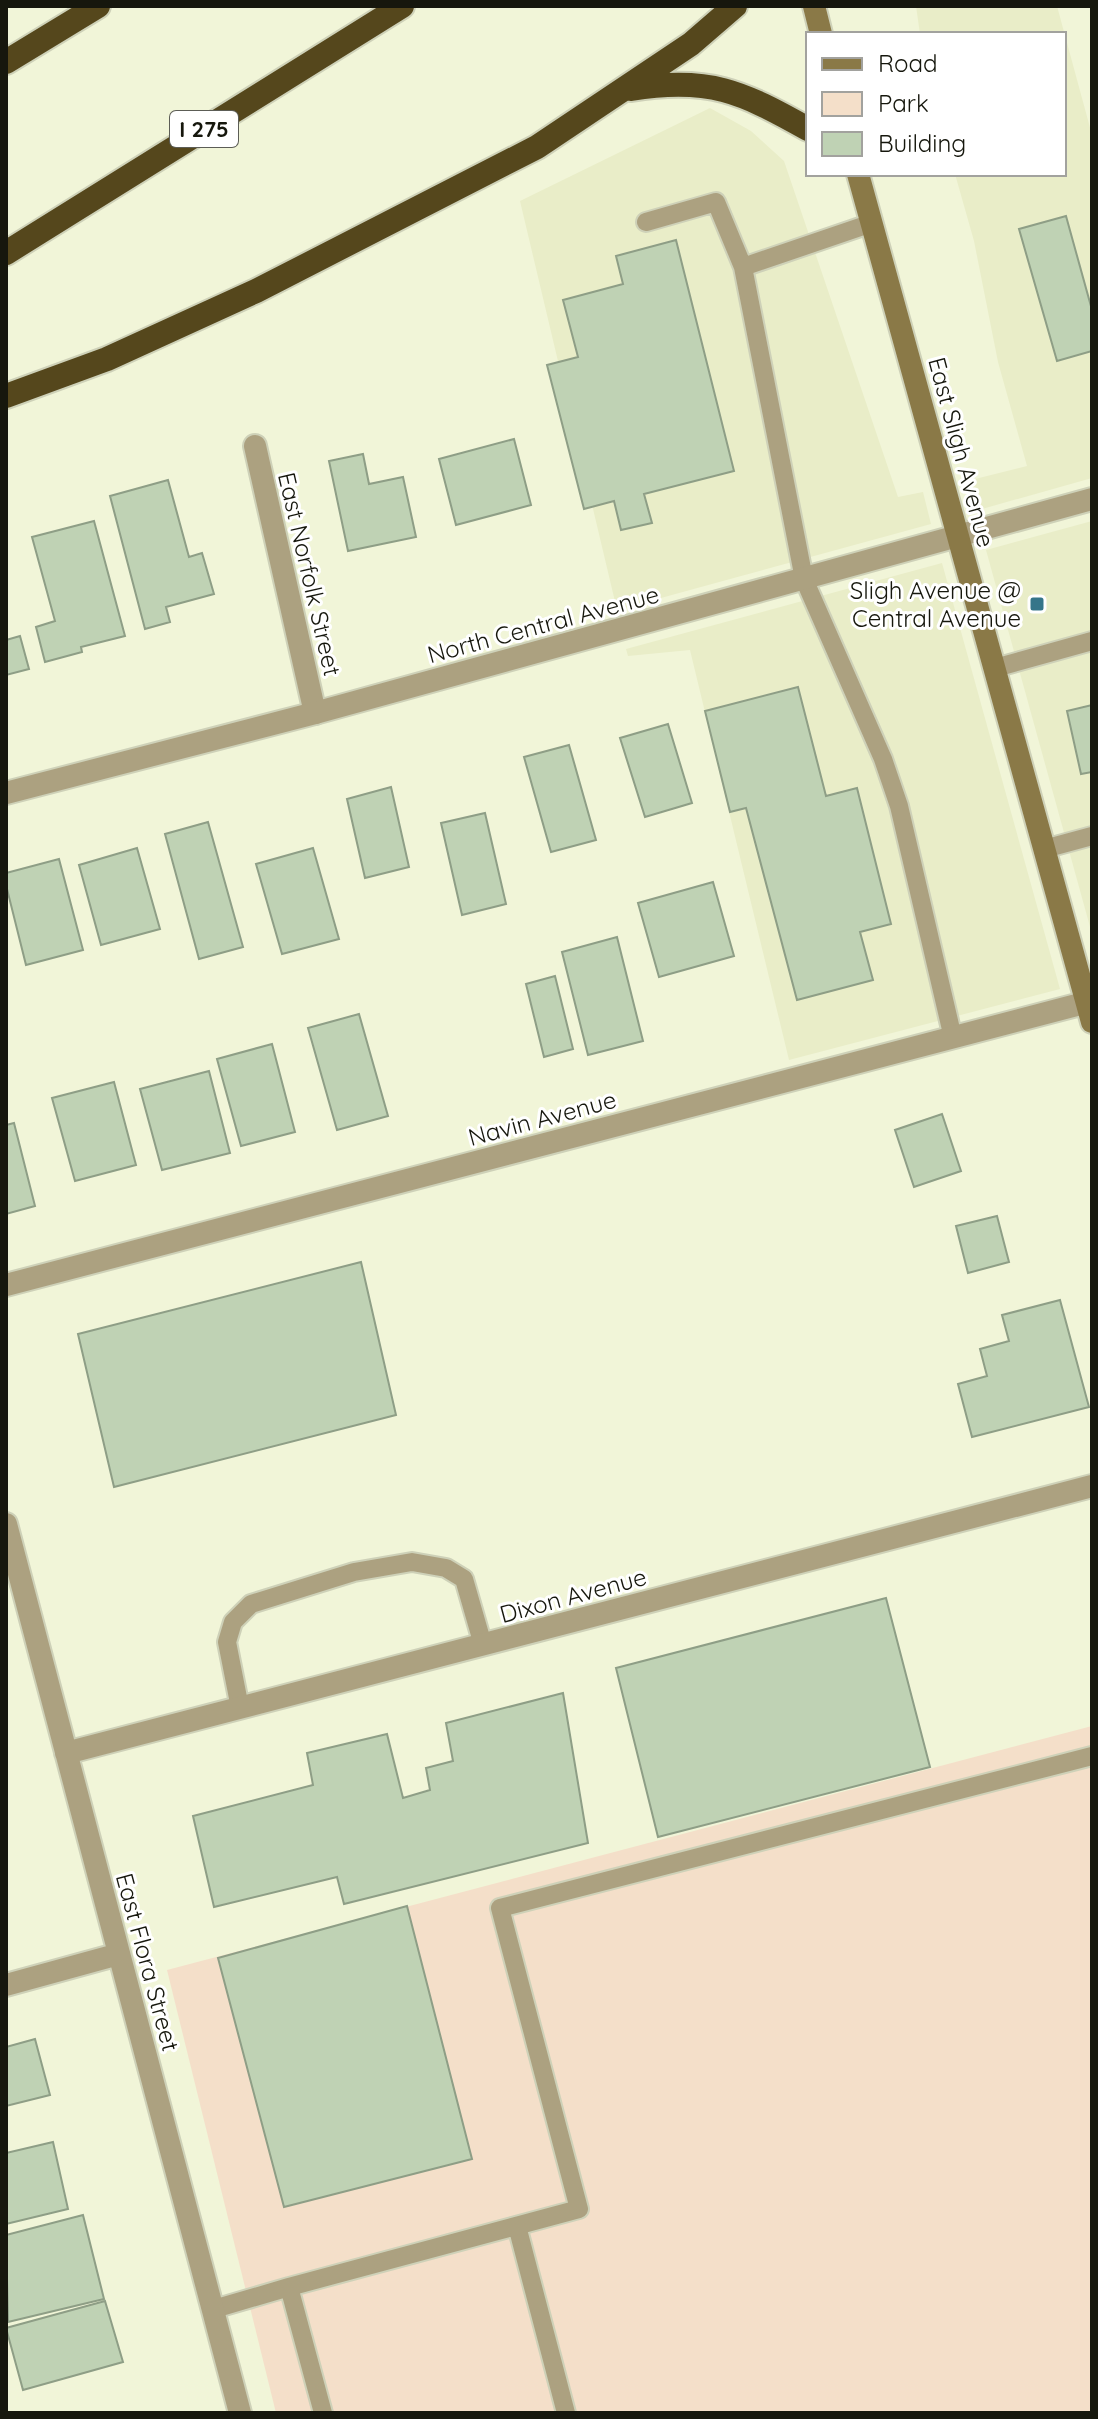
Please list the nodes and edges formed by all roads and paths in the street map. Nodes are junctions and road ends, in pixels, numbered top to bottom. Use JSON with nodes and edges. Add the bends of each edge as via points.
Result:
{"nodes":[{"id":1,"x":98,"y":6,"type":"edge"},
{"id":2,"x":402,"y":6,"type":"edge"},
{"id":3,"x":735,"y":6,"type":"edge"},
{"id":4,"x":814,"y":6,"type":"edge"},
{"id":5,"x":820,"y":32,"type":"edge"},
{"id":6,"x":6,"y":62,"type":"edge"},
{"id":7,"x":621,"y":91,"type":"junction"},
{"id":8,"x":806,"y":128,"type":"edge"},
{"id":9,"x":859,"y":176,"type":"edge"},
{"id":10,"x":646,"y":222,"type":"dead end"},
{"id":11,"x":872,"y":223,"type":"junction"},
{"id":12,"x":6,"y":253,"type":"edge"},
{"id":13,"x":743,"y":267,"type":"junction"},
{"id":14,"x":6,"y":396,"type":"edge"},
{"id":15,"x":255,"y":446,"type":"dead end"},
{"id":16,"x":1092,"y":499,"type":"edge"},
{"id":17,"x":958,"y":537,"type":"junction"},
{"id":18,"x":804,"y":579,"type":"junction"},
{"id":19,"x":1092,"y":641,"type":"edge"},
{"id":20,"x":995,"y":668,"type":"junction"},
{"id":21,"x":315,"y":713,"type":"junction"},
{"id":22,"x":6,"y":793,"type":"edge"},
{"id":23,"x":1092,"y":836,"type":"edge"},
{"id":24,"x":1044,"y":849,"type":"junction"},
{"id":25,"x":1090,"y":1009,"type":"edge"},
{"id":26,"x":953,"y":1038,"type":"junction"},
{"id":27,"x":6,"y":1285,"type":"edge"},
{"id":28,"x":1092,"y":1486,"type":"edge"},
{"id":29,"x":6,"y":1524,"type":"edge"},
{"id":30,"x":483,"y":1645,"type":"junction"},
{"id":31,"x":240,"y":1708,"type":"junction"},
{"id":32,"x":66,"y":1753,"type":"junction"},
{"id":33,"x":1092,"y":1756,"type":"edge"},
{"id":34,"x":119,"y":1954,"type":"junction"},
{"id":35,"x":6,"y":1985,"type":"edge"},
{"id":36,"x":517,"y":2226,"type":"junction"},
{"id":37,"x":289,"y":2287,"type":"junction"},
{"id":38,"x":214,"y":2309,"type":"junction"},
{"id":39,"x":240,"y":2413,"type":"edge"},
{"id":40,"x":323,"y":2413,"type":"edge"},
{"id":41,"x":566,"y":2413,"type":"edge"}],
"edges":[{"from":1,"to":6,"type":"highway"},
{"from":2,"to":12,"type":"highway","number":"I 275"},
{"from":3,"to":7,"type":"highway","via":[[691,44]]},
{"from":4,"to":5,"type":"main road"},
{"from":7,"to":8,"type":"highway","via":[[703,84],[736,92]]},
{"from":7,"to":14,"type":"highway","via":[[537,147],[256,291],[107,359]]},
{"from":9,"to":11,"type":"main road","name":"East Sligh Avenue"},
{"from":10,"to":13,"type":"lane","via":[[716,202]]},
{"from":11,"to":13,"type":"lane"},
{"from":11,"to":17,"type":"main road","name":"East Sligh Avenue"},
{"from":13,"to":18,"type":"lane"},
{"from":15,"to":21,"type":"street","name":"East Norfolk Street"},
{"from":16,"to":17,"type":"street","name":"North Central Avenue"},
{"from":17,"to":18,"type":"street","name":"North Central Avenue"},
{"from":17,"to":20,"type":"main road","name":"East Sligh Avenue"},
{"from":18,"to":21,"type":"street","name":"North Central Avenue"},
{"from":18,"to":26,"type":"lane","via":[[899,806]]},
{"from":19,"to":20,"type":"lane"},
{"from":20,"to":24,"type":"main road","name":"East Sligh Avenue"},
{"from":21,"to":22,"type":"street","name":"North Central Avenue"},
{"from":23,"to":24,"type":"lane"},
{"from":24,"to":25,"type":"main road","name":"East Sligh Avenue"},
{"from":25,"to":26,"type":"street","name":"Navin Avenue"},
{"from":26,"to":27,"type":"street","name":"Navin Avenue"},
{"from":28,"to":30,"type":"street","name":"Dixon Avenue"},
{"from":29,"to":32,"type":"street","name":"East Flora Street"},
{"from":30,"to":31,"type":"street","name":"Dixon Avenue"},
{"from":30,"to":31,"type":"lane","via":[[464,1579],[446,1568],[412,1562],[354,1572],[251,1604],[233,1622],[227,1642]]},
{"from":31,"to":32,"type":"street","name":"Dixon Avenue"},
{"from":32,"to":34,"type":"street","name":"East Flora Street"},
{"from":33,"to":36,"type":"lane","via":[[500,1908],[579,2209]]},
{"from":34,"to":35,"type":"street"},
{"from":34,"to":38,"type":"street","name":"East Flora Street"},
{"from":36,"to":37,"type":"lane"},
{"from":36,"to":41,"type":"lane"},
{"from":37,"to":38,"type":"lane"},
{"from":37,"to":40,"type":"lane"},
{"from":38,"to":39,"type":"street","name":"East Flora Street"}]}
